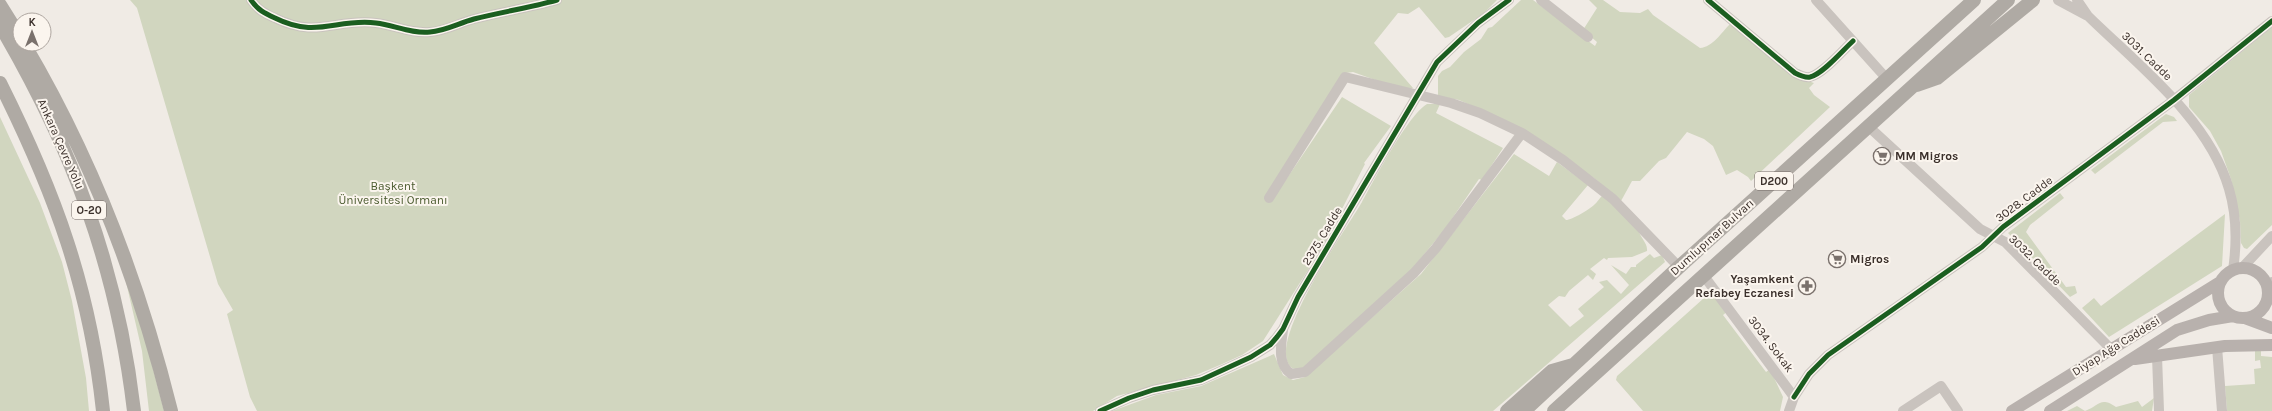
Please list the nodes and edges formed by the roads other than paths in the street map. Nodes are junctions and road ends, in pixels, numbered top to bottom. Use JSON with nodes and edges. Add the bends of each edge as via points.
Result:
{"nodes":[{"id":1,"x":251,"y":0,"type":"edge"},
{"id":2,"x":557,"y":0,"type":"edge"},
{"id":3,"x":1509,"y":0,"type":"edge"},
{"id":4,"x":1541,"y":0,"type":"edge"},
{"id":5,"x":1708,"y":0,"type":"edge"},
{"id":6,"x":1816,"y":0,"type":"edge"},
{"id":7,"x":1974,"y":0,"type":"edge"},
{"id":8,"x":2008,"y":0,"type":"edge"},
{"id":9,"x":2033,"y":0,"type":"edge"},
{"id":10,"x":2058,"y":0,"type":"edge"},
{"id":11,"x":2077,"y":0,"type":"edge"},
{"id":12,"x":0,"y":5,"type":"edge"},
{"id":13,"x":2088,"y":16,"type":"junction"},
{"id":14,"x":2272,"y":21,"type":"edge"},
{"id":15,"x":0,"y":24,"type":"edge"},
{"id":16,"x":12,"y":24,"type":"edge"},
{"id":17,"x":1588,"y":38,"type":"dead end"},
{"id":18,"x":1853,"y":41,"type":"junction"},
{"id":19,"x":29,"y":52,"type":"edge"},
{"id":20,"x":1887,"y":79,"type":"junction"},
{"id":21,"x":0,"y":83,"type":"edge"},
{"id":22,"x":1912,"y":86,"type":"junction"},
{"id":23,"x":1418,"y":96,"type":"junction"},
{"id":24,"x":2174,"y":100,"type":"junction"},
{"id":25,"x":1869,"y":127,"type":"junction"},
{"id":26,"x":1522,"y":133,"type":"junction"},
{"id":27,"x":1269,"y":198,"type":"dead end"},
{"id":28,"x":2272,"y":236,"type":"edge"},
{"id":29,"x":1992,"y":237,"type":"junction"},
{"id":30,"x":1679,"y":266,"type":"junction"},
{"id":31,"x":2238,"y":269,"type":"junction"},
{"id":32,"x":1704,"y":276,"type":"junction"},
{"id":33,"x":2220,"y":282,"type":"junction"},
{"id":34,"x":2270,"y":293,"type":"edge"},
{"id":35,"x":2239,"y":317,"type":"junction"},
{"id":36,"x":2272,"y":328,"type":"edge"},
{"id":37,"x":1283,"y":329,"type":"junction"},
{"id":38,"x":2272,"y":345,"type":"edge"},
{"id":39,"x":2217,"y":347,"type":"junction"},
{"id":40,"x":2111,"y":350,"type":"junction"},
{"id":41,"x":2156,"y":356,"type":"junction"},
{"id":42,"x":2130,"y":360,"type":"junction"},
{"id":43,"x":1575,"y":364,"type":"junction"},
{"id":44,"x":1600,"y":370,"type":"junction"},
{"id":45,"x":1794,"y":396,"type":"junction"},
{"id":46,"x":103,"y":411,"type":"edge"},
{"id":47,"x":134,"y":411,"type":"edge"},
{"id":48,"x":171,"y":411,"type":"edge"},
{"id":49,"x":1100,"y":411,"type":"edge"},
{"id":50,"x":1507,"y":411,"type":"edge"},
{"id":51,"x":1524,"y":411,"type":"edge"},
{"id":52,"x":1554,"y":411,"type":"edge"},
{"id":53,"x":1567,"y":411,"type":"edge"},
{"id":54,"x":1789,"y":411,"type":"edge"},
{"id":55,"x":1903,"y":411,"type":"edge"},
{"id":56,"x":1958,"y":411,"type":"edge"},
{"id":57,"x":2012,"y":411,"type":"edge"},
{"id":58,"x":2050,"y":411,"type":"edge"},
{"id":59,"x":2159,"y":411,"type":"edge"},
{"id":60,"x":2222,"y":411,"type":"edge"}],
"edges":[{"from":1,"to":2,"type":"street","via":[[258,10],[288,25],[307,29],[330,28],[350,23],[376,23],[411,32],[430,32],[473,19]]},
{"from":3,"to":23,"type":"street","name":"2375. Cadde","via":[[1478,23],[1437,62]]},
{"from":4,"to":17,"type":"street"},
{"from":5,"to":18,"type":"street","via":[[1802,76],[1818,74]]},
{"from":6,"to":18,"type":"street"},
{"from":7,"to":20,"type":"highway","name":"Dumlupınar Bulvarı","number":"D200"},
{"from":8,"to":22,"type":"highway","name":"Dumlupınar Bulvarı","number":"D200"},
{"from":9,"to":22,"type":"highway","name":"Dumlupınar Bulvarı","via":[[1937,78]]},
{"from":10,"to":13,"type":"street","name":"3031. Cadde"},
{"from":11,"to":13,"type":"street","name":"3031. Cadde"},
{"from":12,"to":16,"type":"highway"},
{"from":13,"to":24,"type":"street","name":"3031. Cadde"},
{"from":14,"to":24,"type":"street","name":"3028. Cadde"},
{"from":15,"to":47,"type":"highway","name":"Ankara Çevre Yolu","number":"O-20","via":[[45,105],[72,163],[89,211],[116,301],[130,373]]},
{"from":18,"to":20,"type":"street"},
{"from":19,"to":48,"type":"highway","via":[[64,115],[102,199],[140,298]]},
{"from":20,"to":30,"type":"highway","name":"Dumlupınar Bulvarı","number":"D200"},
{"from":21,"to":46,"type":"highway","number":"O-20","via":[[48,186],[76,266],[94,341]]},
{"from":22,"to":25,"type":"highway","name":"Dumlupınar Bulvarı","number":"D200"},
{"from":23,"to":26,"type":"street","via":[[1480,113]]},
{"from":23,"to":27,"type":"street","via":[[1345,77]]},
{"from":23,"to":37,"type":"street","name":"2375. Cadde","via":[[1298,297]]},
{"from":24,"to":29,"type":"street","name":"3028. Cadde"},
{"from":24,"to":31,"type":"street","name":"3031. Cadde","via":[[2199,130],[2226,179],[2236,224]]},
{"from":25,"to":29,"type":"street","name":"3032. Cadde","via":[[1980,229]]},
{"from":25,"to":32,"type":"highway","name":"Dumlupınar Bulvarı","number":"D200"},
{"from":26,"to":30,"type":"street","via":[[1563,160],[1613,199]]},
{"from":26,"to":37,"type":"street","via":[[1436,248],[1414,273],[1305,372],[1291,374],[1286,370],[1281,354]]},
{"from":28,"to":31,"type":"street"},
{"from":29,"to":40,"type":"street","name":"3032. Cadde","via":[[2005,242]]},
{"from":29,"to":45,"type":"street","name":"3028. Cadde","via":[[1982,247],[1828,355],[1809,374]]},
{"from":30,"to":43,"type":"highway","name":"Dumlupınar Bulvarı","number":"D200"},
{"from":31,"to":33,"type":"main road","name":"Diyap Ağa Caddesi","via":[[2226,275]]},
{"from":31,"to":34,"type":"main road","name":"Diyap Ağa Caddesi","via":[[2250,269],[2262,277]]},
{"from":32,"to":44,"type":"highway","name":"Dumlupınar Bulvarı","number":"D200"},
{"from":32,"to":45,"type":"street","name":"3034. Sokak"},
{"from":33,"to":35,"type":"main road","name":"Diyap Ağa Caddesi","via":[[2220,302],[2227,313]]},
{"from":33,"to":40,"type":"main road","name":"Diyap Ağa Caddesi"},
{"from":34,"to":35,"type":"main road","name":"Diyap Ağa Caddesi","via":[[2260,312]]},
{"from":35,"to":36,"type":"main road","name":"Diyap Ağa Caddesi"},
{"from":35,"to":42,"type":"main road","name":"Diyap Ağa Caddesi","via":[[2209,320],[2177,330]]},
{"from":37,"to":49,"type":"street","name":"2375. Cadde","via":[[1270,345],[1230,368],[1201,380],[1153,390]]},
{"from":38,"to":39,"type":"main road"},
{"from":39,"to":41,"type":"main road"},
{"from":39,"to":60,"type":"street"},
{"from":40,"to":57,"type":"main road","name":"Diyap Ağa Caddesi"},
{"from":41,"to":42,"type":"main road"},
{"from":41,"to":59,"type":"street"},
{"from":42,"to":58,"type":"main road","name":"Diyap Ağa Caddesi"},
{"from":43,"to":50,"type":"highway","via":[[1552,371]]},
{"from":43,"to":51,"type":"highway","name":"Dumlupınar Bulvarı","number":"D200"},
{"from":44,"to":52,"type":"highway","name":"Dumlupınar Bulvarı","number":"D200"},
{"from":44,"to":53,"type":"highway","via":[[1594,382]]},
{"from":45,"to":54,"type":"street"},
{"from":55,"to":56,"type":"street","via":[[1941,386]]}]}
